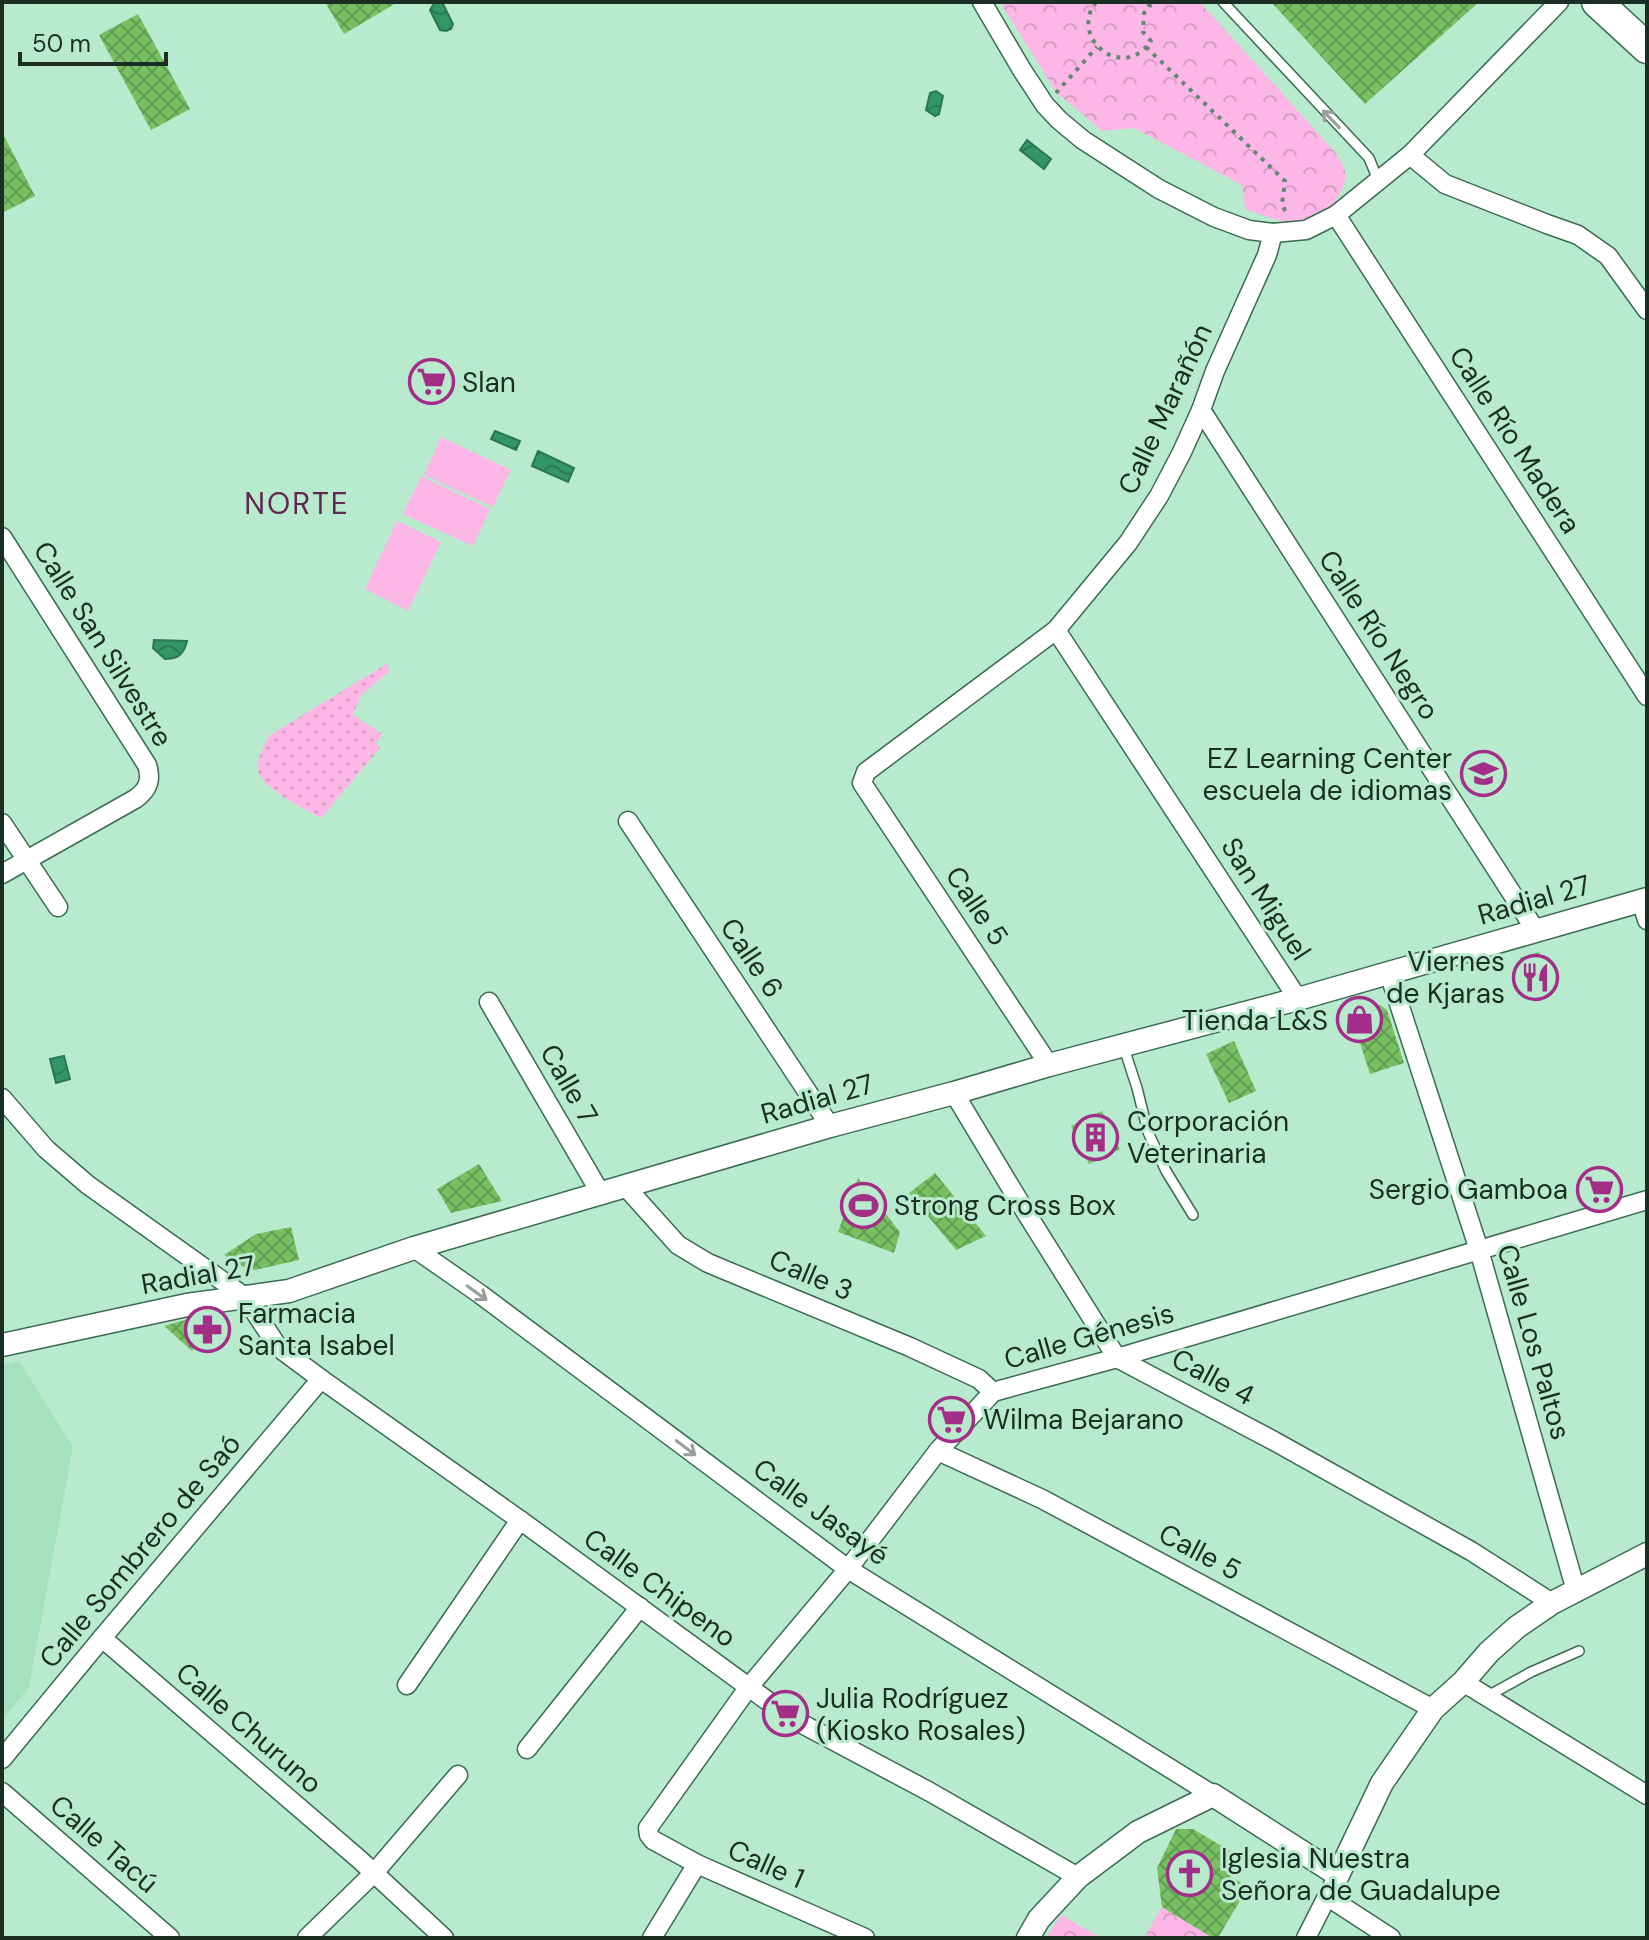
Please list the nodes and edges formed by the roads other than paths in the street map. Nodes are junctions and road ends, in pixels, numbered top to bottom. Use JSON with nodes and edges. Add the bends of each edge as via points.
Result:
{"nodes":[{"id":1,"x":982,"y":2,"type":"edge"},
{"id":2,"x":1223,"y":2,"type":"edge"},
{"id":3,"x":1559,"y":2,"type":"edge"},
{"id":4,"x":1597,"y":2,"type":"edge"},
{"id":5,"x":1623,"y":2,"type":"edge"},
{"id":6,"x":1647,"y":32,"type":"edge"},
{"id":7,"x":1647,"y":48,"type":"edge"},
{"id":8,"x":1410,"y":155,"type":"junction"},
{"id":9,"x":1378,"y":180,"type":"junction"},
{"id":10,"x":1336,"y":215,"type":"junction"},
{"id":11,"x":1281,"y":228,"type":"junction"},
{"id":12,"x":1647,"y":310,"type":"edge"},
{"id":13,"x":1201,"y":410,"type":"junction"},
{"id":14,"x":2,"y":537,"type":"edge"},
{"id":15,"x":1056,"y":630,"type":"junction"},
{"id":16,"x":1647,"y":696,"type":"edge"},
{"id":17,"x":862,"y":778,"type":"joint"},
{"id":18,"x":628,"y":821,"type":"dead end"},
{"id":19,"x":2,"y":823,"type":"edge"},
{"id":20,"x":27,"y":860,"type":"junction"},
{"id":21,"x":2,"y":874,"type":"edge"},
{"id":22,"x":1645,"y":906,"type":"edge"},
{"id":23,"x":58,"y":907,"type":"dead end"},
{"id":24,"x":1536,"y":931,"type":"junction"},
{"id":25,"x":1389,"y":973,"type":"junction"},
{"id":26,"x":1298,"y":999,"type":"junction"},
{"id":27,"x":489,"y":1002,"type":"dead end"},
{"id":28,"x":1123,"y":1045,"type":"junction"},
{"id":29,"x":1049,"y":1065,"type":"junction"},
{"id":30,"x":954,"y":1093,"type":"junction"},
{"id":31,"x":2,"y":1098,"type":"edge"},
{"id":32,"x":830,"y":1126,"type":"junction"},
{"id":33,"x":625,"y":1186,"type":"junction"},
{"id":34,"x":601,"y":1194,"type":"junction"},
{"id":35,"x":1647,"y":1200,"type":"edge"},
{"id":36,"x":1193,"y":1215,"type":"dead end"},
{"id":37,"x":414,"y":1248,"type":"junction"},
{"id":38,"x":1479,"y":1250,"type":"junction"},
{"id":39,"x":245,"y":1297,"type":"junction"},
{"id":40,"x":2,"y":1345,"type":"edge"},
{"id":41,"x":1117,"y":1358,"type":"junction"},
{"id":42,"x":321,"y":1379,"type":"junction"},
{"id":43,"x":993,"y":1392,"type":"junction"},
{"id":44,"x":938,"y":1451,"type":"junction"},
{"id":45,"x":520,"y":1520,"type":"junction"},
{"id":46,"x":1647,"y":1554,"type":"edge"},
{"id":47,"x":848,"y":1569,"type":"junction"},
{"id":48,"x":1576,"y":1591,"type":"junction"},
{"id":49,"x":1552,"y":1603,"type":"junction"},
{"id":50,"x":640,"y":1607,"type":"junction"},
{"id":51,"x":102,"y":1638,"type":"junction"},
{"id":52,"x":1579,"y":1651,"type":"dead end"},
{"id":53,"x":1463,"y":1682,"type":"junction"},
{"id":54,"x":407,"y":1685,"type":"dead end"},
{"id":55,"x":748,"y":1688,"type":"junction"},
{"id":56,"x":1486,"y":1697,"type":"junction"},
{"id":57,"x":1433,"y":1709,"type":"junction"},
{"id":58,"x":527,"y":1749,"type":"dead end"},
{"id":59,"x":2,"y":1759,"type":"edge"},
{"id":60,"x":458,"y":1775,"type":"dead end"},
{"id":61,"x":2,"y":1792,"type":"edge"},
{"id":62,"x":1213,"y":1795,"type":"junction"},
{"id":63,"x":1647,"y":1795,"type":"edge"},
{"id":64,"x":649,"y":1835,"type":"joint"},
{"id":65,"x":697,"y":1864,"type":"junction"},
{"id":66,"x":367,"y":1866,"type":"junction"},
{"id":67,"x":1338,"y":1875,"type":"junction"},
{"id":68,"x":1078,"y":1877,"type":"junction"},
{"id":69,"x":1328,"y":1897,"type":"junction"},
{"id":70,"x":170,"y":1938,"type":"edge"},
{"id":71,"x":307,"y":1938,"type":"edge"},
{"id":72,"x":444,"y":1938,"type":"edge"},
{"id":73,"x":652,"y":1938,"type":"edge"},
{"id":74,"x":865,"y":1938,"type":"edge"},
{"id":75,"x":1028,"y":1938,"type":"edge"},
{"id":76,"x":1306,"y":1938,"type":"edge"},
{"id":77,"x":1391,"y":1938,"type":"edge"}],
"edges":[{"from":1,"to":11,"type":"street","via":[[1045,105],[1083,140],[1214,217],[1249,230]]},
{"from":9,"to":2,"type":"lane","one_way":true,"via":[[1369,158]]},
{"from":3,"to":8,"type":"street"},
{"from":4,"to":7,"type":"highway"},
{"from":5,"to":6,"type":"highway"},
{"from":8,"to":9,"type":"street"},
{"from":8,"to":12,"type":"street","via":[[1445,184],[1578,235],[1608,256]]},
{"from":9,"to":10,"type":"street"},
{"from":10,"to":11,"type":"street","via":[[1306,230]]},
{"from":10,"to":16,"type":"street","name":"Calle Río Madera"},
{"from":11,"to":13,"type":"street","name":"Calle Marañón"},
{"from":13,"to":15,"type":"street","name":"Calle Marañón","via":[[1159,496],[1128,543]]},
{"from":13,"to":24,"type":"street","name":"Calle Río Negro"},
{"from":14,"to":20,"type":"street","name":"Calle San Silvestre","via":[[150,773],[149,783],[135,799]]},
{"from":15,"to":17,"type":"street","name":"Calle Marañón"},
{"from":15,"to":26,"type":"street","name":"San Miguel"},
{"from":17,"to":29,"type":"street","name":"Calle 5"},
{"from":18,"to":32,"type":"street","name":"Calle 6"},
{"from":19,"to":20,"type":"street"},
{"from":20,"to":21,"type":"street"},
{"from":20,"to":23,"type":"street"},
{"from":22,"to":24,"type":"street","name":"Radial 27"},
{"from":24,"to":25,"type":"street","name":"Radial 27"},
{"from":25,"to":26,"type":"street","name":"Radial 27"},
{"from":25,"to":38,"type":"street","name":"Calle Los Paltos"},
{"from":26,"to":28,"type":"street","name":"Radial 27"},
{"from":27,"to":34,"type":"street","name":"Calle 7"},
{"from":28,"to":29,"type":"street","name":"Radial 27"},
{"from":28,"to":36,"type":"lane","via":[[1148,1132]]},
{"from":29,"to":30,"type":"street","name":"Radial 27"},
{"from":30,"to":32,"type":"street","name":"Radial 27"},
{"from":30,"to":41,"type":"street"},
{"from":31,"to":39,"type":"street","via":[[46,1149],[88,1185]]},
{"from":32,"to":33,"type":"street","name":"Radial 27"},
{"from":33,"to":34,"type":"street","name":"Radial 27"},
{"from":33,"to":43,"type":"street","name":"Calle 3","via":[[678,1245],[708,1263],[910,1347],[979,1379]]},
{"from":34,"to":37,"type":"street","name":"Radial 27"},
{"from":35,"to":38,"type":"street","name":"Calle Génesis"},
{"from":37,"to":39,"type":"street","name":"Radial 27","via":[[289,1291]]},
{"from":37,"to":47,"type":"street","name":"Calle Jasayé","one_way":true},
{"from":38,"to":41,"type":"street","name":"Calle Génesis"},
{"from":38,"to":48,"type":"street","name":"Calle Los Paltos"},
{"from":39,"to":40,"type":"street","name":"Radial 27"},
{"from":39,"to":42,"type":"street","name":"Calle Chipeno","via":[[278,1347]]},
{"from":41,"to":43,"type":"street","name":"Calle Génesis"},
{"from":41,"to":49,"type":"street","name":"Calle 4","via":[[1471,1551]]},
{"from":42,"to":45,"type":"street","name":"Calle Chipeno"},
{"from":42,"to":51,"type":"street","name":"Calle Sombrero de Saó"},
{"from":43,"to":44,"type":"street","name":"Calle Génesis"},
{"from":44,"to":47,"type":"street","name":"Calle Génesis"},
{"from":44,"to":57,"type":"street","name":"Calle 5","via":[[1042,1499]]},
{"from":45,"to":50,"type":"street","name":"Calle Chipeno"},
{"from":45,"to":54,"type":"street"},
{"from":46,"to":48,"type":"street"},
{"from":47,"to":55,"type":"street","name":"Calle Génesis"},
{"from":47,"to":62,"type":"street","name":"Calle Jasayé"},
{"from":48,"to":49,"type":"street"},
{"from":49,"to":53,"type":"street","via":[[1517,1627]]},
{"from":50,"to":55,"type":"street","name":"Calle Chipeno"},
{"from":50,"to":58,"type":"street"},
{"from":51,"to":59,"type":"street","name":"Calle Sombrero de Saó"},
{"from":51,"to":66,"type":"street","name":"Calle Churuno"},
{"from":52,"to":56,"type":"lane"},
{"from":53,"to":56,"type":"street"},
{"from":53,"to":57,"type":"street"},
{"from":55,"to":64,"type":"street","name":"Calle Génesis","via":[[648,1828]]},
{"from":55,"to":68,"type":"street","name":"Calle Chipeno","via":[[791,1718]]},
{"from":56,"to":63,"type":"street"},
{"from":57,"to":67,"type":"street","via":[[1382,1783]]},
{"from":60,"to":66,"type":"street"},
{"from":61,"to":70,"type":"street","name":"Calle Tacú"},
{"from":62,"to":67,"type":"street"},
{"from":62,"to":68,"type":"street","via":[[1138,1832]]},
{"from":64,"to":65,"type":"street","name":"Calle 1"},
{"from":65,"to":73,"type":"street"},
{"from":65,"to":74,"type":"street","name":"Calle 1"},
{"from":66,"to":71,"type":"street"},
{"from":66,"to":72,"type":"street","name":"Calle Churuno"},
{"from":67,"to":69,"type":"street"},
{"from":68,"to":75,"type":"street"},
{"from":69,"to":76,"type":"street"},
{"from":69,"to":77,"type":"street"}]}
